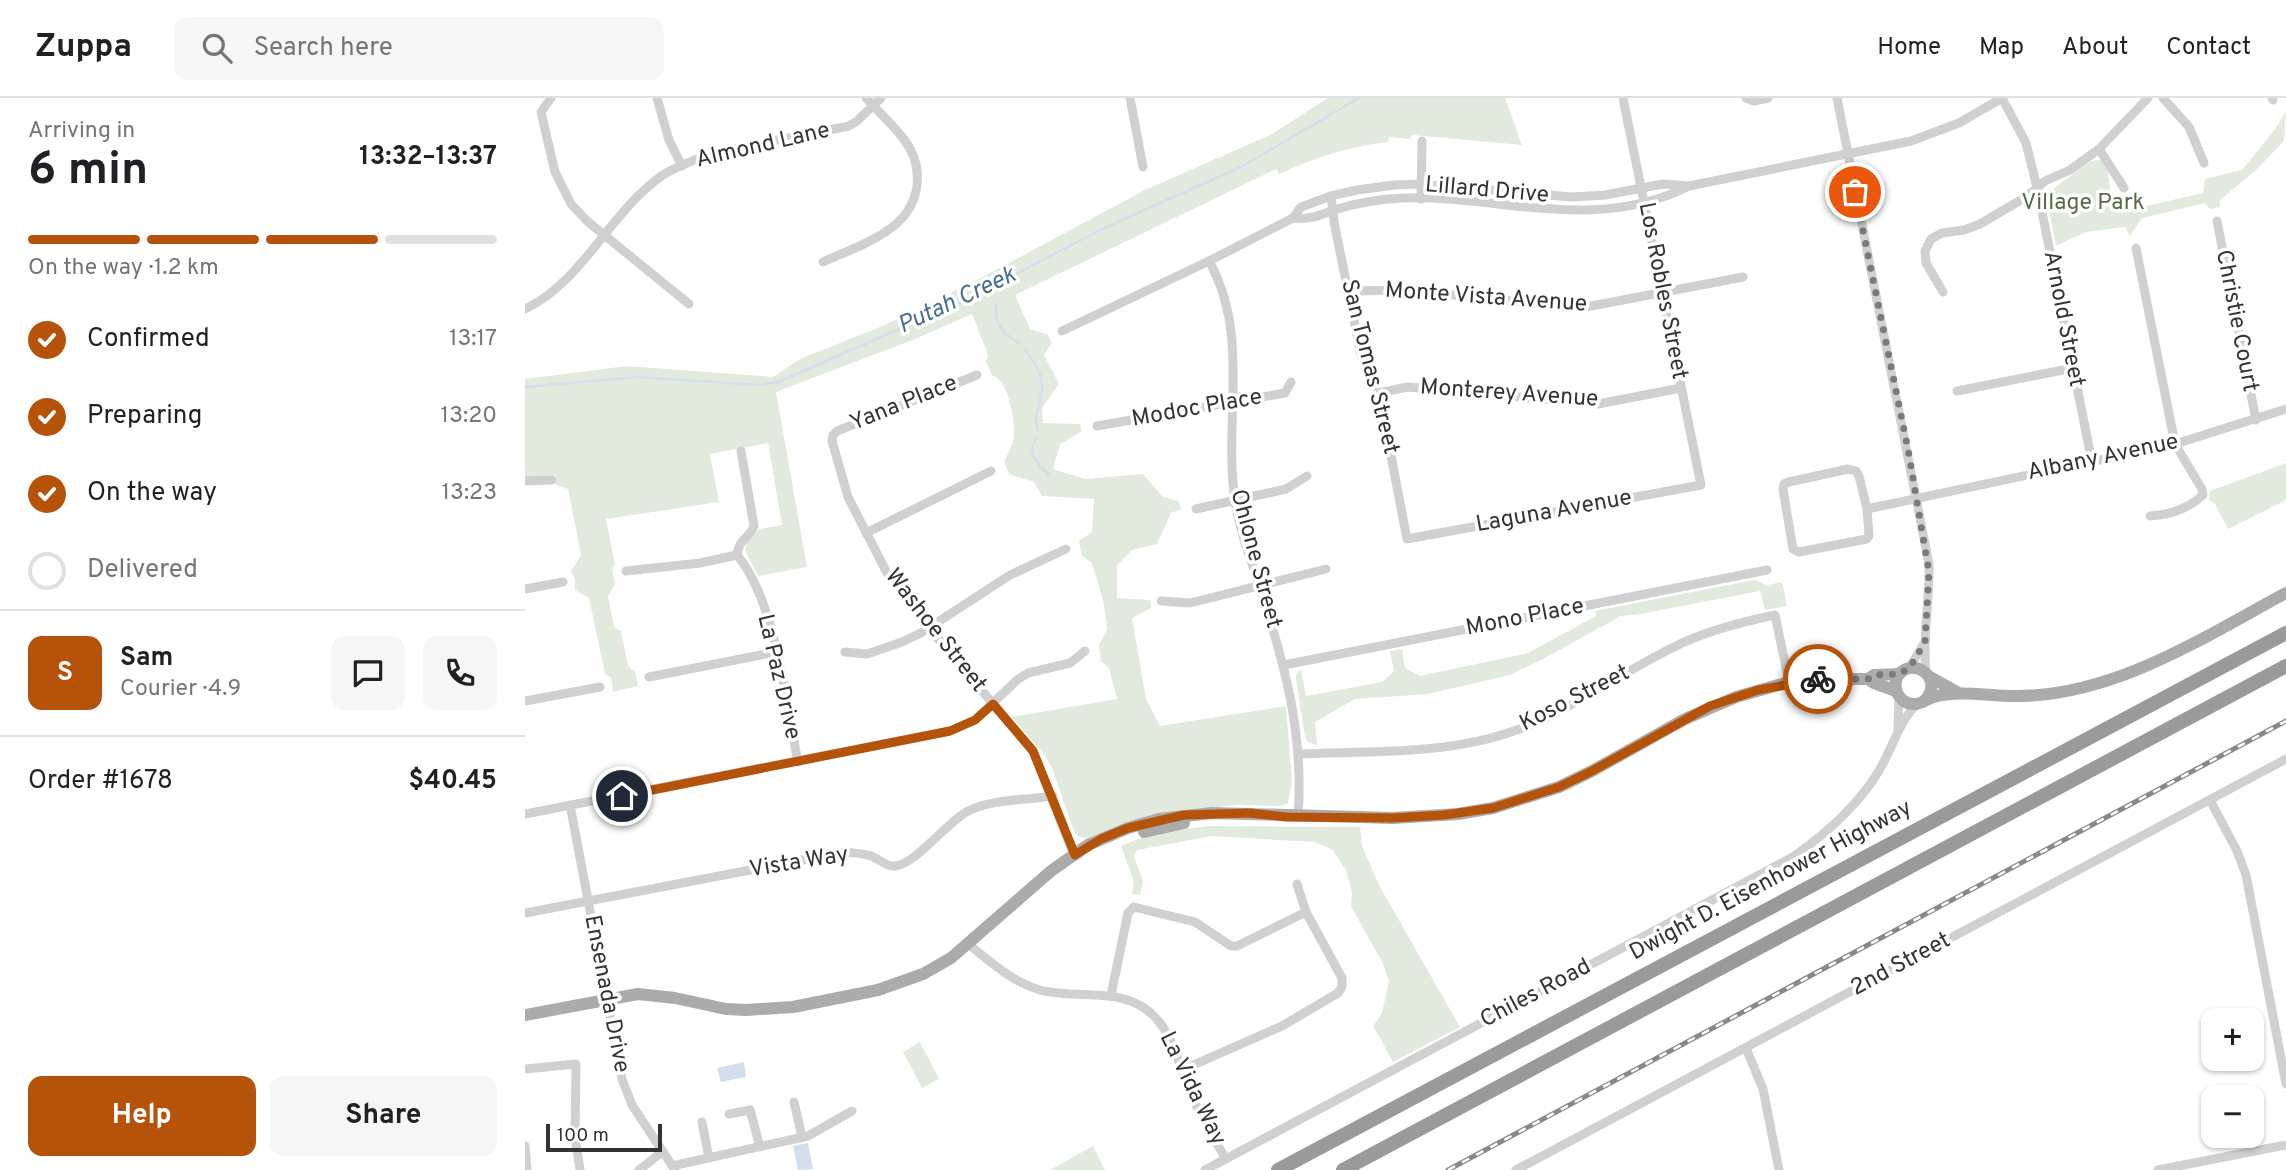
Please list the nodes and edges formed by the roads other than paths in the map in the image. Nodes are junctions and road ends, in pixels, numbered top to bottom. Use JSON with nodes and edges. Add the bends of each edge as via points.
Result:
{"nodes":[{"id":1,"x":551,"y":98,"type":"edge"},
{"id":2,"x":657,"y":98,"type":"edge"},
{"id":3,"x":866,"y":98,"type":"edge"},
{"id":4,"x":881,"y":98,"type":"edge"},
{"id":5,"x":1130,"y":98,"type":"edge"},
{"id":6,"x":1623,"y":98,"type":"edge"},
{"id":7,"x":1746,"y":98,"type":"edge"},
{"id":8,"x":1767,"y":98,"type":"edge"},
{"id":9,"x":1837,"y":98,"type":"edge"},
{"id":10,"x":2002,"y":98,"type":"edge"},
{"id":11,"x":2148,"y":98,"type":"edge"},
{"id":12,"x":2163,"y":98,"type":"edge"},
{"id":13,"x":873,"y":106,"type":"junction"},
{"id":14,"x":1422,"y":141,"type":"dead end"},
{"id":15,"x":2099,"y":149,"type":"junction"},
{"id":16,"x":1848,"y":155,"type":"junction"},
{"id":17,"x":2204,"y":163,"type":"dead end"},
{"id":18,"x":682,"y":166,"type":"junction"},
{"id":19,"x":1143,"y":167,"type":"dead end"},
{"id":20,"x":1421,"y":184,"type":"junction"},
{"id":21,"x":1689,"y":186,"type":"junction"},
{"id":22,"x":1378,"y":187,"type":"junction"},
{"id":23,"x":2037,"y":187,"type":"junction"},
{"id":24,"x":1642,"y":188,"type":"junction"},
{"id":25,"x":2124,"y":188,"type":"dead end"},
{"id":26,"x":1527,"y":194,"type":"junction"},
{"id":27,"x":1331,"y":196,"type":"junction"},
{"id":28,"x":1421,"y":198,"type":"junction"},
{"id":29,"x":1380,"y":201,"type":"junction"},
{"id":30,"x":1645,"y":201,"type":"junction"},
{"id":31,"x":1525,"y":208,"type":"junction"},
{"id":32,"x":1334,"y":210,"type":"junction"},
{"id":33,"x":1293,"y":218,"type":"junction"},
{"id":34,"x":2217,"y":221,"type":"dead end"},
{"id":35,"x":605,"y":234,"type":"junction"},
{"id":36,"x":2136,"y":248,"type":"dead end"},
{"id":37,"x":1209,"y":261,"type":"junction"},
{"id":38,"x":823,"y":262,"type":"dead end"},
{"id":39,"x":1743,"y":277,"type":"dead end"},
{"id":40,"x":1349,"y":291,"type":"junction"},
{"id":41,"x":1943,"y":292,"type":"dead end"},
{"id":42,"x":1663,"y":293,"type":"junction"},
{"id":43,"x":689,"y":304,"type":"dead end"},
{"id":44,"x":525,"y":309,"type":"edge"},
{"id":45,"x":1062,"y":331,"type":"dead end"},
{"id":46,"x":2073,"y":368,"type":"junction"},
{"id":47,"x":977,"y":375,"type":"dead end"},
{"id":48,"x":1291,"y":382,"type":"dead end"},
{"id":49,"x":1681,"y":388,"type":"junction"},
{"id":50,"x":1957,"y":391,"type":"dead end"},
{"id":51,"x":1379,"y":393,"type":"junction"},
{"id":52,"x":1234,"y":402,"type":"junction"},
{"id":53,"x":2286,"y":409,"type":"edge"},
{"id":54,"x":2256,"y":420,"type":"junction"},
{"id":55,"x":1097,"y":426,"type":"dead end"},
{"id":56,"x":833,"y":435,"type":"joint"},
{"id":57,"x":2175,"y":444,"type":"junction"},
{"id":58,"x":741,"y":451,"type":"dead end"},
{"id":59,"x":2092,"y":462,"type":"junction"},
{"id":60,"x":991,"y":471,"type":"dead end"},
{"id":61,"x":1307,"y":476,"type":"dead end"},
{"id":62,"x":552,"y":480,"type":"dead end"},
{"id":63,"x":525,"y":481,"type":"edge"},
{"id":64,"x":1701,"y":485,"type":"joint"},
{"id":65,"x":1917,"y":498,"type":"junction"},
{"id":66,"x":1235,"y":501,"type":"junction"},
{"id":67,"x":1196,"y":509,"type":"dead end"},
{"id":68,"x":1867,"y":509,"type":"junction"},
{"id":69,"x":2150,"y":516,"type":"dead end"},
{"id":70,"x":866,"y":533,"type":"junction"},
{"id":71,"x":1407,"y":539,"type":"joint"},
{"id":72,"x":1066,"y":550,"type":"dead end"},
{"id":73,"x":737,"y":555,"type":"junction"},
{"id":74,"x":1326,"y":569,"type":"dead end"},
{"id":75,"x":1767,"y":570,"type":"dead end"},
{"id":76,"x":626,"y":571,"type":"dead end"},
{"id":77,"x":563,"y":582,"type":"dead end"},
{"id":78,"x":1259,"y":585,"type":"junction"},
{"id":79,"x":525,"y":589,"type":"edge"},
{"id":80,"x":2286,"y":593,"type":"edge"},
{"id":81,"x":1161,"y":601,"type":"dead end"},
{"id":82,"x":928,"y":627,"type":"junction"},
{"id":83,"x":2286,"y":633,"type":"edge"},
{"id":84,"x":1925,"y":642,"type":"junction"},
{"id":85,"x":1085,"y":651,"type":"dead end"},
{"id":86,"x":776,"y":652,"type":"junction"},
{"id":87,"x":845,"y":652,"type":"dead end"},
{"id":88,"x":1284,"y":665,"type":"junction"},
{"id":89,"x":2286,"y":666,"type":"edge"},
{"id":90,"x":1904,"y":671,"type":"junction"},
{"id":91,"x":1928,"y":675,"type":"junction"},
{"id":92,"x":649,"y":677,"type":"dead end"},
{"id":93,"x":1868,"y":679,"type":"junction"},
{"id":94,"x":1789,"y":682,"type":"junction"},
{"id":95,"x":600,"y":687,"type":"dead end"},
{"id":96,"x":1957,"y":692,"type":"junction"},
{"id":97,"x":1897,"y":694,"type":"junction"},
{"id":98,"x":525,"y":701,"type":"edge"},
{"id":99,"x":1922,"y":701,"type":"junction"},
{"id":100,"x":993,"y":704,"type":"junction"},
{"id":101,"x":1898,"y":730,"type":"junction"},
{"id":102,"x":1299,"y":754,"type":"junction"},
{"id":103,"x":2286,"y":759,"type":"edge"},
{"id":104,"x":798,"y":762,"type":"junction"},
{"id":105,"x":1052,"y":796,"type":"junction"},
{"id":106,"x":2210,"y":800,"type":"junction"},
{"id":107,"x":570,"y":805,"type":"junction"},
{"id":108,"x":525,"y":814,"type":"edge"},
{"id":109,"x":1292,"y":817,"type":"junction"},
{"id":110,"x":1078,"y":853,"type":"junction"},
{"id":111,"x":1297,"y":884,"type":"dead end"},
{"id":112,"x":588,"y":901,"type":"junction"},
{"id":113,"x":1305,"y":912,"type":"junction"},
{"id":114,"x":525,"y":914,"type":"edge"},
{"id":115,"x":968,"y":944,"type":"junction"},
{"id":116,"x":1111,"y":995,"type":"junction"},
{"id":117,"x":608,"y":999,"type":"junction"},
{"id":118,"x":525,"y":1015,"type":"edge"},
{"id":119,"x":1746,"y":1048,"type":"junction"},
{"id":120,"x":525,"y":1069,"type":"edge"},
{"id":121,"x":1182,"y":1070,"type":"junction"},
{"id":122,"x":2286,"y":1084,"type":"edge"},
{"id":123,"x":794,"y":1102,"type":"dead end"},
{"id":124,"x":852,"y":1111,"type":"dead end"},
{"id":125,"x":729,"y":1114,"type":"dead end"},
{"id":126,"x":702,"y":1122,"type":"dead end"},
{"id":127,"x":802,"y":1137,"type":"junction"},
{"id":128,"x":2286,"y":1145,"type":"edge"},
{"id":129,"x":525,"y":1146,"type":"edge"},
{"id":130,"x":760,"y":1147,"type":"junction"},
{"id":131,"x":662,"y":1152,"type":"junction"},
{"id":132,"x":709,"y":1158,"type":"junction"},
{"id":133,"x":1226,"y":1159,"type":"junction"},
{"id":134,"x":673,"y":1168,"type":"edge"},
{"id":135,"x":527,"y":1170,"type":"edge"},
{"id":136,"x":580,"y":1170,"type":"edge"},
{"id":137,"x":639,"y":1170,"type":"edge"},
{"id":138,"x":1205,"y":1170,"type":"edge"},
{"id":139,"x":1278,"y":1170,"type":"edge"},
{"id":140,"x":1343,"y":1170,"type":"edge"},
{"id":141,"x":1516,"y":1170,"type":"edge"},
{"id":142,"x":1779,"y":1170,"type":"edge"},
{"id":143,"x":2158,"y":1170,"type":"edge"}],
"edges":[{"from":1,"to":35,"type":"street","via":[[541,112],[560,187],[587,221]]},
{"from":2,"to":18,"type":"street"},
{"from":3,"to":13,"type":"street"},
{"from":4,"to":13,"type":"street","name":"Almond Lane"},
{"from":5,"to":19,"type":"street"},
{"from":6,"to":24,"type":"street","name":"Los Robles Street"},
{"from":7,"to":8,"type":"street"},
{"from":9,"to":16,"type":"street"},
{"from":10,"to":16,"type":"street","name":"Lillard Drive","via":[[1935,134]]},
{"from":10,"to":23,"type":"street","name":"Arnold Street","via":[[2026,143]]},
{"from":11,"to":15,"type":"street"},
{"from":12,"to":17,"type":"street","via":[[2189,127]]},
{"from":13,"to":18,"type":"street","name":"Almond Lane","via":[[849,126],[717,152]]},
{"from":13,"to":38,"type":"street","via":[[911,150],[919,184],[914,202],[889,230]]},
{"from":14,"to":20,"type":"street"},
{"from":15,"to":23,"type":"street"},
{"from":15,"to":25,"type":"street"},
{"from":16,"to":21,"type":"street","name":"Lillard Drive"},
{"from":16,"to":65,"type":"street"},
{"from":18,"to":35,"type":"street","name":"Almond Lane","via":[[640,195]]},
{"from":20,"to":22,"type":"street","name":"Lillard Drive"},
{"from":20,"to":26,"type":"street","name":"Lillard Drive"},
{"from":20,"to":28,"type":"street"},
{"from":21,"to":24,"type":"street","name":"Lillard Drive"},
{"from":21,"to":30,"type":"street","name":"Lillard Drive","via":[[1665,198]]},
{"from":22,"to":27,"type":"street","name":"Lillard Drive"},
{"from":22,"to":29,"type":"street"},
{"from":23,"to":41,"type":"street","via":[[1980,224],[1931,239],[1926,262]]},
{"from":23,"to":46,"type":"street","name":"Arnold Street"},
{"from":24,"to":26,"type":"street","name":"Lillard Drive","via":[[1592,196]]},
{"from":24,"to":30,"type":"street","name":"Los Robles Street"},
{"from":26,"to":31,"type":"street"},
{"from":27,"to":32,"type":"street","name":"San Tomas Street"},
{"from":27,"to":33,"type":"street","name":"Lillard Drive","via":[[1301,207]]},
{"from":28,"to":29,"type":"street","name":"Lillard Drive"},
{"from":28,"to":31,"type":"street","name":"Lillard Drive"},
{"from":29,"to":32,"type":"street","name":"Lillard Drive"},
{"from":30,"to":31,"type":"street","name":"Lillard Drive","via":[[1580,211]]},
{"from":30,"to":42,"type":"street","name":"Los Robles Street"},
{"from":32,"to":33,"type":"street","name":"Lillard Drive","via":[[1307,220]]},
{"from":32,"to":40,"type":"street","name":"San Tomas Street"},
{"from":33,"to":37,"type":"street","name":"Lillard Drive"},
{"from":34,"to":54,"type":"street","name":"Christie Court"},
{"from":35,"to":43,"type":"street"},
{"from":35,"to":44,"type":"street","name":"Almond Lane","via":[[566,281]]},
{"from":36,"to":57,"type":"street"},
{"from":37,"to":45,"type":"street","name":"Lillard Drive"},
{"from":37,"to":52,"type":"street","name":"Ohlone Street","via":[[1230,320]]},
{"from":39,"to":42,"type":"street","name":"Monte Vista Avenue"},
{"from":40,"to":42,"type":"street","name":"Monte Vista Avenue","via":[[1405,290],[1581,308]]},
{"from":40,"to":51,"type":"street","name":"San Tomas Street","via":[[1361,355]]},
{"from":42,"to":49,"type":"street","name":"Los Robles Street"},
{"from":46,"to":50,"type":"street"},
{"from":46,"to":59,"type":"street","name":"Arnold Street"},
{"from":47,"to":56,"type":"street","name":"Yana Place"},
{"from":48,"to":52,"type":"street","name":"Modoc Place","via":[[1286,393]]},
{"from":49,"to":51,"type":"street","name":"Monterey Avenue","via":[[1598,404],[1407,387]]},
{"from":49,"to":64,"type":"street","name":"Los Robles Street"},
{"from":51,"to":71,"type":"street","name":"San Tomas Street"},
{"from":52,"to":55,"type":"street","name":"Modoc Place"},
{"from":52,"to":66,"type":"street","name":"Ohlone Street"},
{"from":53,"to":54,"type":"street","name":"Albany Avenue"},
{"from":54,"to":57,"type":"street","name":"Albany Avenue"},
{"from":56,"to":70,"type":"street","name":"Washoe Street","via":[[848,497]]},
{"from":57,"to":59,"type":"street","name":"Albany Avenue"},
{"from":57,"to":69,"type":"street","via":[[2203,495],[2170,514]]},
{"from":58,"to":73,"type":"street","via":[[754,526],[741,540]]},
{"from":59,"to":65,"type":"street","name":"Albany Avenue"},
{"from":60,"to":70,"type":"street"},
{"from":61,"to":66,"type":"street","via":[[1286,489]]},
{"from":62,"to":63,"type":"street"},
{"from":64,"to":71,"type":"street","name":"Laguna Avenue"},
{"from":65,"to":68,"type":"street","name":"Albany Avenue"},
{"from":65,"to":84,"type":"street","via":[[1929,564]]},
{"from":66,"to":67,"type":"street"},
{"from":66,"to":78,"type":"street","name":"Ohlone Street"},
{"from":68,"to":68,"type":"street","via":[[1856,471],[1784,484],[1793,549],[1799,552],[1867,539]]},
{"from":70,"to":82,"type":"street","name":"Washoe Street","via":[[887,573]]},
{"from":72,"to":82,"type":"street","via":[[1010,575]]},
{"from":73,"to":76,"type":"street","via":[[700,564]]},
{"from":73,"to":86,"type":"street","name":"La Paz Drive","via":[[764,610]]},
{"from":74,"to":78,"type":"street"},
{"from":75,"to":88,"type":"street","name":"Mono Place"},
{"from":77,"to":79,"type":"street"},
{"from":78,"to":81,"type":"street","via":[[1191,603]]},
{"from":78,"to":88,"type":"street","name":"Ohlone Street"},
{"from":80,"to":96,"type":"main road","via":[[2150,664],[2100,682],[2029,695]]},
{"from":82,"to":87,"type":"street","via":[[885,649],[867,654]]},
{"from":82,"to":100,"type":"street","name":"Washoe Street"},
{"from":83,"to":139,"type":"highway","name":"Dwight D. Eisenhower Highway"},
{"from":84,"to":90,"type":"street"},
{"from":84,"to":91,"type":"street"},
{"from":85,"to":100,"type":"street","via":[[1070,663],[1028,673]]},
{"from":86,"to":92,"type":"street"},
{"from":86,"to":104,"type":"street","name":"La Paz Drive"},
{"from":88,"to":102,"type":"street","name":"Ohlone Street"},
{"from":89,"to":140,"type":"highway"},
{"from":90,"to":91,"type":"main road","via":[[1921,669]]},
{"from":90,"to":93,"type":"main road"},
{"from":90,"to":97,"type":"main road","via":[[1895,685]]},
{"from":91,"to":96,"type":"main road"},
{"from":91,"to":99,"type":"main road","via":[[1931,689]]},
{"from":93,"to":94,"type":"main road"},
{"from":93,"to":97,"type":"main road"},
{"from":94,"to":102,"type":"street","name":"Koso Street","via":[[1775,615],[1675,646],[1514,731],[1442,747]]},
{"from":94,"to":109,"type":"main road","via":[[1710,706],[1592,771],[1493,808],[1429,817]]},
{"from":95,"to":98,"type":"street"},
{"from":96,"to":99,"type":"main road"},
{"from":97,"to":99,"type":"main road","via":[[1909,703]]},
{"from":97,"to":101,"type":"street"},
{"from":99,"to":101,"type":"street","via":[[1910,710]]},
{"from":100,"to":104,"type":"street","via":[[975,720],[950,731]]},
{"from":100,"to":105,"type":"street","name":"Washoe Street","via":[[1033,751]]},
{"from":101,"to":133,"type":"street","name":"Chiles Road","via":[[1864,792],[1841,819],[1793,858]]},
{"from":102,"to":109,"type":"street","name":"Ohlone Street"},
{"from":103,"to":106,"type":"street","name":"2nd Street"},
{"from":104,"to":107,"type":"street"},
{"from":105,"to":110,"type":"street","name":"Washoe Street"},
{"from":105,"to":112,"type":"street","name":"Vista Way","via":[[970,810],[899,866],[844,852]]},
{"from":106,"to":119,"type":"street","name":"2nd Street"},
{"from":106,"to":122,"type":"street","via":[[2246,875]]},
{"from":107,"to":108,"type":"street"},
{"from":107,"to":112,"type":"street","name":"Ensenada Drive"},
{"from":109,"to":110,"type":"main road","via":[[1181,824]]},
{"from":110,"to":115,"type":"main road"},
{"from":111,"to":113,"type":"street"},
{"from":112,"to":114,"type":"street","name":"Vista Way"},
{"from":112,"to":117,"type":"street","name":"Ensenada Drive"},
{"from":113,"to":116,"type":"street","via":[[1231,946],[1195,922],[1134,907],[1128,913]]},
{"from":113,"to":121,"type":"street","via":[[1342,978],[1338,993],[1282,1026]]},
{"from":115,"to":116,"type":"street","name":"La Vida Way","via":[[1014,979],[1038,989],[1065,995]]},
{"from":115,"to":117,"type":"main road","via":[[902,983],[793,1007],[726,1009],[653,994]]},
{"from":116,"to":121,"type":"street","name":"La Vida Way","via":[[1139,1005],[1159,1022]]},
{"from":117,"to":118,"type":"main road"},
{"from":117,"to":131,"type":"street","name":"Ensenada Drive","via":[[622,1079],[632,1105]]},
{"from":119,"to":141,"type":"street","name":"2nd Street"},
{"from":119,"to":142,"type":"street","via":[[1763,1089]]},
{"from":120,"to":136,"type":"street","via":[[576,1064],[575,1138]]},
{"from":121,"to":133,"type":"street","name":"La Vida Way"},
{"from":123,"to":127,"type":"street"},
{"from":124,"to":127,"type":"street"},
{"from":125,"to":130,"type":"street","via":[[750,1110]]},
{"from":126,"to":132,"type":"street"},
{"from":127,"to":130,"type":"street"},
{"from":128,"to":143,"type":"street"},
{"from":129,"to":135,"type":"street"},
{"from":130,"to":132,"type":"street"},
{"from":131,"to":134,"type":"street","name":"Ensenada Drive"},
{"from":131,"to":137,"type":"street"},
{"from":132,"to":134,"type":"street"},
{"from":133,"to":138,"type":"street","name":"Chiles Road"}]}
